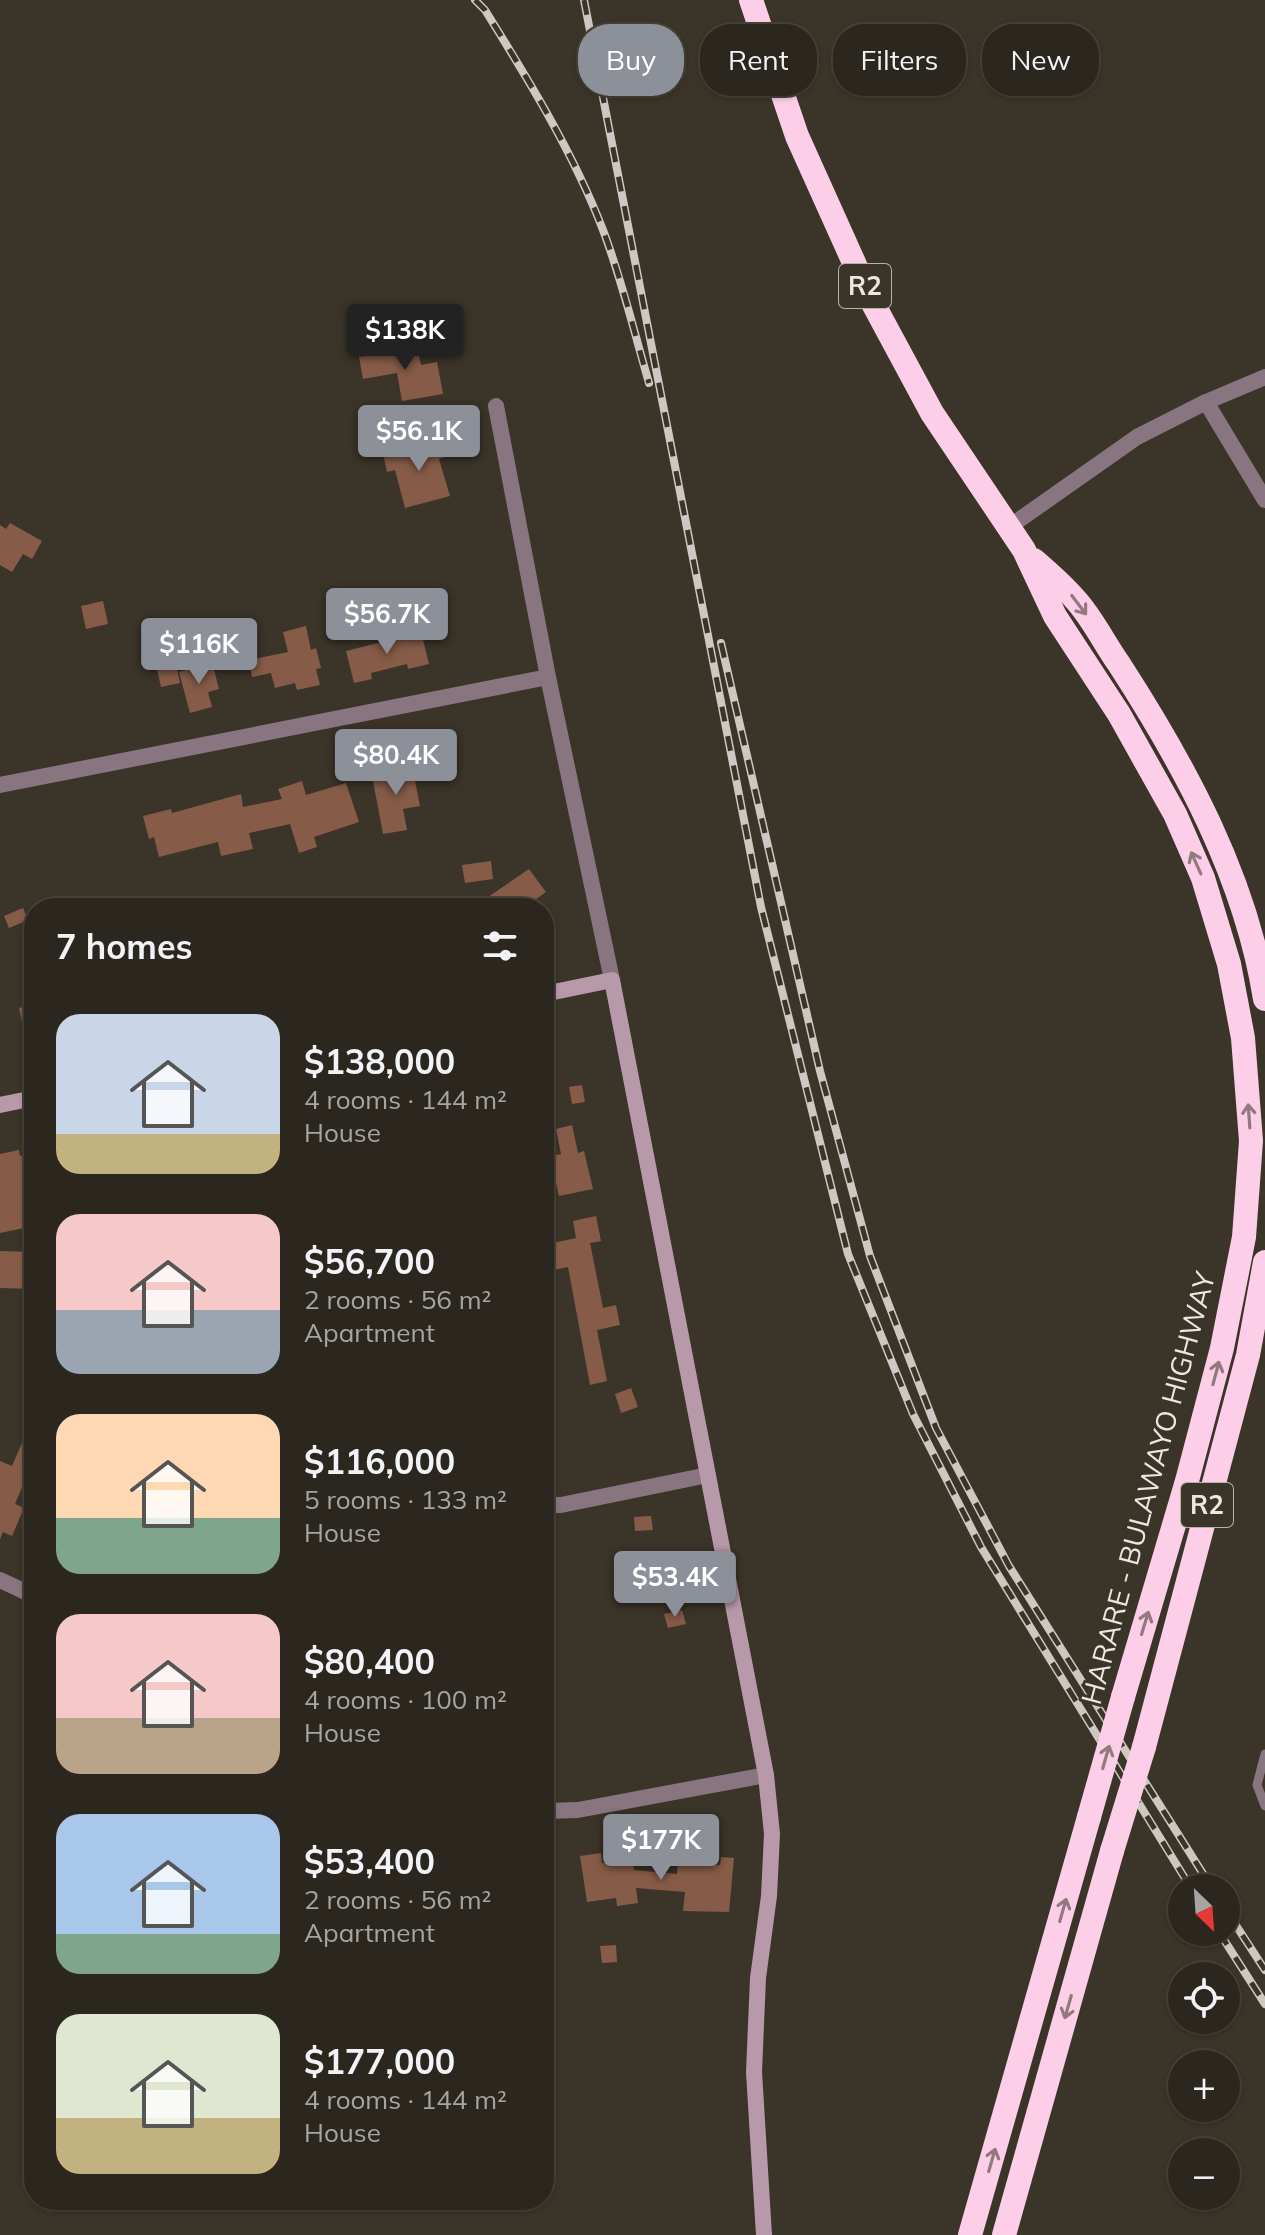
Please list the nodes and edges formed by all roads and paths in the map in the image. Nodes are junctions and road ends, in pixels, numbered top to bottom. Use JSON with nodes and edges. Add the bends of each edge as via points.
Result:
{"nodes":[{"id":1,"x":751,"y":0,"type":"edge"},
{"id":2,"x":1265,"y":377,"type":"edge"},
{"id":3,"x":1206,"y":402,"type":"junction"},
{"id":4,"x":496,"y":406,"type":"dead end"},
{"id":5,"x":1265,"y":500,"type":"edge"},
{"id":6,"x":1009,"y":527,"type":"junction"},
{"id":7,"x":1024,"y":550,"type":"junction"},
{"id":8,"x":548,"y":677,"type":"junction"},
{"id":9,"x":0,"y":785,"type":"edge"},
{"id":10,"x":612,"y":980,"type":"junction"},
{"id":11,"x":554,"y":992,"type":"edge"},
{"id":12,"x":1265,"y":999,"type":"edge"},
{"id":13,"x":24,"y":1100,"type":"edge"},
{"id":14,"x":0,"y":1105,"type":"edge"},
{"id":15,"x":1265,"y":1262,"type":"edge"},
{"id":16,"x":708,"y":1475,"type":"junction"},
{"id":17,"x":554,"y":1505,"type":"edge"},
{"id":18,"x":0,"y":1580,"type":"edge"},
{"id":19,"x":24,"y":1591,"type":"edge"},
{"id":20,"x":1265,"y":1754,"type":"edge"},
{"id":21,"x":766,"y":1775,"type":"junction"},
{"id":22,"x":1265,"y":1806,"type":"edge"},
{"id":23,"x":554,"y":1811,"type":"edge"},
{"id":24,"x":764,"y":2235,"type":"edge"},
{"id":25,"x":970,"y":2235,"type":"edge"},
{"id":26,"x":1004,"y":2235,"type":"edge"}],
"edges":[{"from":1,"to":6,"type":"highway","name":"HARARE - BULAWAYO HIGHWAY","number":"R2","via":[[797,136],[869,296],[932,413]]},
{"from":2,"to":3,"type":"street"},
{"from":3,"to":5,"type":"street"},
{"from":3,"to":6,"type":"street","via":[[1137,437]]},
{"from":4,"to":8,"type":"street"},
{"from":6,"to":7,"type":"highway","name":"HARARE - BULAWAYO HIGHWAY","number":"R2"},
{"from":7,"to":12,"type":"highway","name":"HARARE - BULAWAYO HIGHWAY","number":"R2","one_way":true,"via":[[1076,600],[1143,702],[1200,803],[1259,959]]},
{"from":25,"to":7,"type":"highway","name":"HARARE - BULAWAYO HIGHWAY","number":"R2","one_way":true,"bridge":true,"via":[[1222,1348],[1244,1237],[1251,1141],[1243,1038],[1203,878],[1181,827],[1119,714],[1055,616]]},
{"from":8,"to":9,"type":"street"},
{"from":8,"to":10,"type":"street"},
{"from":10,"to":11,"type":"street"},
{"from":10,"to":16,"type":"street"},
{"from":13,"to":14,"type":"street"},
{"from":15,"to":26,"type":"highway","name":"HARARE - BULAWAYO HIGHWAY","number":"R2","one_way":true,"bridge":true,"via":[[1248,1355],[1144,1747]]},
{"from":16,"to":17,"type":"street"},
{"from":16,"to":21,"type":"street"},
{"from":18,"to":19,"type":"street"},
{"from":20,"to":22,"type":"lane","via":[[1257,1785]]},
{"from":21,"to":23,"type":"street"},
{"from":21,"to":24,"type":"street","via":[[772,1834],[754,2072]]}]}
